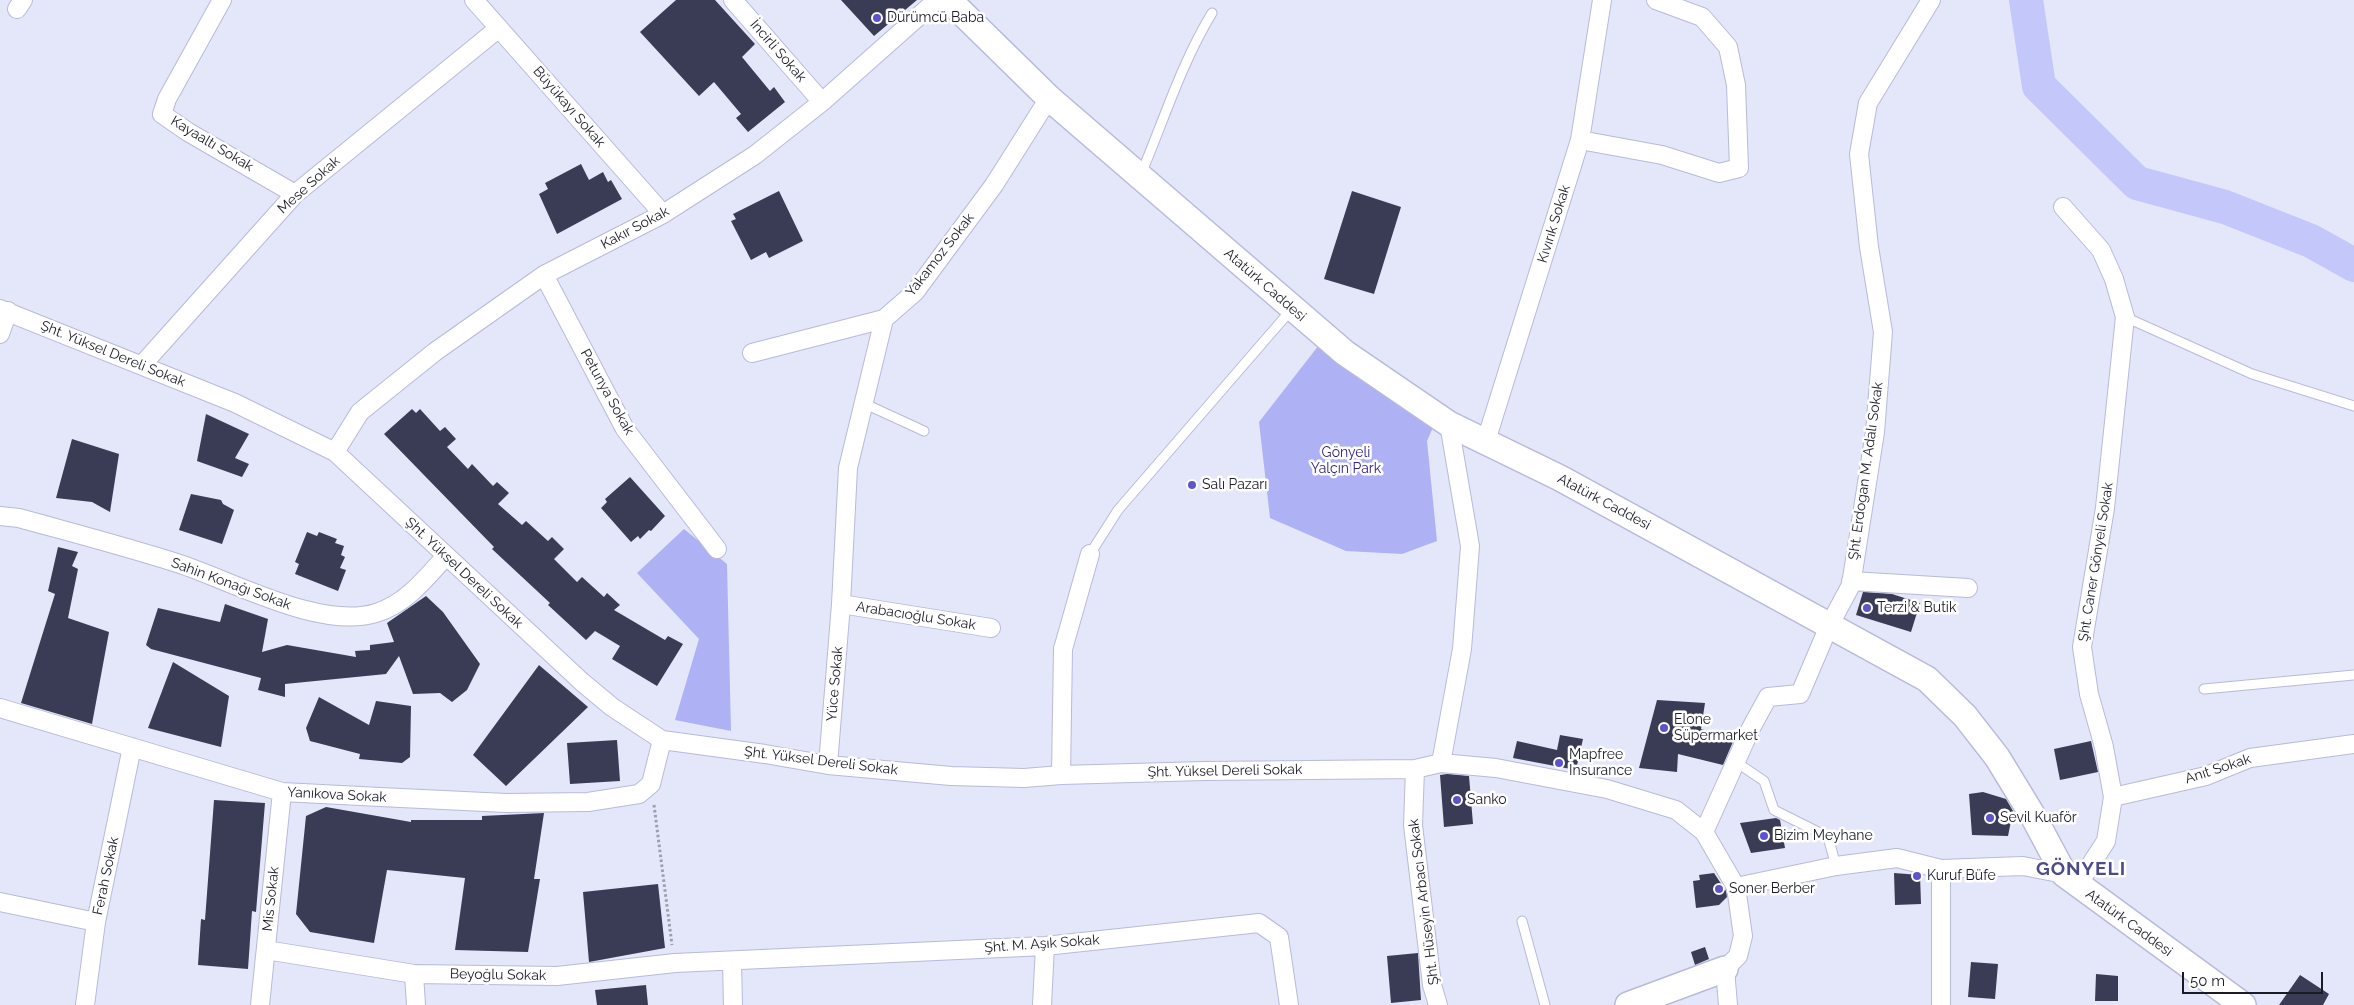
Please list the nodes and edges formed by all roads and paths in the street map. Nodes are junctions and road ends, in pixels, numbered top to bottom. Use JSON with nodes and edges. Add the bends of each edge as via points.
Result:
{"nodes":[{"id":1,"x":222,"y":0,"type":"edge"},
{"id":2,"x":474,"y":0,"type":"edge"},
{"id":3,"x":733,"y":0,"type":"edge"},
{"id":4,"x":937,"y":0,"type":"edge"},
{"id":5,"x":949,"y":0,"type":"edge"},
{"id":6,"x":1602,"y":0,"type":"edge"},
{"id":7,"x":1656,"y":0,"type":"edge"},
{"id":8,"x":1932,"y":0,"type":"edge"},
{"id":9,"x":1212,"y":13,"type":"dead end"},
{"id":10,"x":499,"y":28,"type":"junction"},
{"id":11,"x":1049,"y":98,"type":"junction"},
{"id":12,"x":822,"y":102,"type":"junction"},
{"id":13,"x":1580,"y":140,"type":"junction"},
{"id":14,"x":1140,"y":177,"type":"junction"},
{"id":15,"x":295,"y":194,"type":"junction"},
{"id":16,"x":2062,"y":207,"type":"dead end"},
{"id":17,"x":663,"y":214,"type":"junction"},
{"id":18,"x":544,"y":275,"type":"junction"},
{"id":19,"x":1292,"y":309,"type":"junction"},
{"id":20,"x":4,"y":310,"type":"edge"},
{"id":21,"x":2125,"y":317,"type":"junction"},
{"id":22,"x":884,"y":319,"type":"junction"},
{"id":23,"x":0,"y":334,"type":"edge"},
{"id":24,"x":752,"y":353,"type":"dead end"},
{"id":25,"x":142,"y":365,"type":"junction"},
{"id":26,"x":862,"y":402,"type":"junction"},
{"id":27,"x":2354,"y":406,"type":"edge"},
{"id":28,"x":1449,"y":424,"type":"junction"},
{"id":29,"x":924,"y":431,"type":"dead end"},
{"id":30,"x":1485,"y":444,"type":"junction"},
{"id":31,"x":335,"y":452,"type":"junction"},
{"id":32,"x":0,"y":516,"type":"edge"},
{"id":33,"x":717,"y":549,"type":"dead end"},
{"id":34,"x":1090,"y":554,"type":"joint"},
{"id":35,"x":446,"y":556,"type":"junction"},
{"id":36,"x":1851,"y":581,"type":"junction"},
{"id":37,"x":1968,"y":588,"type":"dead end"},
{"id":38,"x":841,"y":604,"type":"junction"},
{"id":39,"x":1829,"y":626,"type":"junction"},
{"id":40,"x":991,"y":628,"type":"dead end"},
{"id":41,"x":2354,"y":675,"type":"edge"},
{"id":42,"x":2204,"y":689,"type":"dead end"},
{"id":43,"x":0,"y":708,"type":"edge"},
{"id":44,"x":662,"y":740,"type":"junction"},
{"id":45,"x":2354,"y":744,"type":"edge"},
{"id":46,"x":132,"y":747,"type":"junction"},
{"id":47,"x":1736,"y":762,"type":"junction"},
{"id":48,"x":1441,"y":763,"type":"junction"},
{"id":49,"x":828,"y":765,"type":"junction"},
{"id":50,"x":1415,"y":769,"type":"junction"},
{"id":51,"x":1060,"y":775,"type":"junction"},
{"id":52,"x":651,"y":784,"type":"junction"},
{"id":53,"x":282,"y":792,"type":"junction"},
{"id":54,"x":2113,"y":797,"type":"junction"},
{"id":55,"x":1704,"y":832,"type":"junction"},
{"id":56,"x":1836,"y":866,"type":"junction"},
{"id":57,"x":1941,"y":869,"type":"junction"},
{"id":58,"x":2071,"y":880,"type":"junction"},
{"id":59,"x":1736,"y":887,"type":"junction"},
{"id":60,"x":0,"y":902,"type":"edge"},
{"id":61,"x":1522,"y":921,"type":"dead end"},
{"id":62,"x":96,"y":922,"type":"junction"},
{"id":63,"x":1045,"y":946,"type":"junction"},
{"id":64,"x":266,"y":950,"type":"junction"},
{"id":65,"x":732,"y":962,"type":"junction"},
{"id":66,"x":675,"y":963,"type":"junction"},
{"id":67,"x":1725,"y":969,"type":"junction"},
{"id":68,"x":414,"y":974,"type":"junction"},
{"id":69,"x":86,"y":1005,"type":"edge"},
{"id":70,"x":260,"y":1005,"type":"edge"},
{"id":71,"x":416,"y":1005,"type":"edge"},
{"id":72,"x":733,"y":1005,"type":"edge"},
{"id":73,"x":1042,"y":1005,"type":"edge"},
{"id":74,"x":1289,"y":1005,"type":"edge"},
{"id":75,"x":1438,"y":1005,"type":"edge"},
{"id":76,"x":1545,"y":1005,"type":"edge"},
{"id":77,"x":1628,"y":1005,"type":"edge"},
{"id":78,"x":1728,"y":1005,"type":"edge"},
{"id":79,"x":1941,"y":1005,"type":"edge"},
{"id":80,"x":2243,"y":1005,"type":"edge"}],
"edges":[{"from":1,"to":15,"type":"street","name":"Kayaaltı Sokak","via":[[167,99],[162,114]]},
{"from":2,"to":10,"type":"street","name":"Büyükayı Sokak"},
{"from":3,"to":12,"type":"street","name":"İncirli Sokak"},
{"from":4,"to":12,"type":"street","name":"Kakır Sokak"},
{"from":5,"to":11,"type":"main road","name":"Atatürk Caddesi"},
{"from":6,"to":13,"type":"street","name":"Kıvırık Sokak"},
{"from":7,"to":13,"type":"street","via":[[1702,17],[1728,47],[1736,85],[1739,168],[1719,173],[1662,155]]},
{"from":8,"to":36,"type":"street","name":"Şht. Erdogan M. Adalı Sokak","via":[[1868,104],[1859,154],[1869,247],[1883,332],[1874,432]]},
{"from":9,"to":14,"type":"lane","via":[[1197,38],[1170,99]]},
{"from":10,"to":15,"type":"street","name":"Mese Sokak"},
{"from":10,"to":17,"type":"street","name":"Büyükayı Sokak"},
{"from":11,"to":14,"type":"main road","name":"Atatürk Caddesi"},
{"from":11,"to":22,"type":"street","name":"Yakamoz Sokak","via":[[994,185],[920,285]]},
{"from":12,"to":17,"type":"street","name":"Kakır Sokak","via":[[755,155]]},
{"from":13,"to":30,"type":"street","name":"Kıvırık Sokak"},
{"from":14,"to":19,"type":"main road","name":"Atatürk Caddesi"},
{"from":15,"to":25,"type":"street","name":"Mese Sokak"},
{"from":16,"to":21,"type":"street","via":[[2101,250]]},
{"from":17,"to":18,"type":"street","name":"Kakır Sokak"},
{"from":18,"to":31,"type":"street","name":"Kakır Sokak","via":[[436,351],[360,412]]},
{"from":18,"to":33,"type":"street","name":"Petunya Sokak","via":[[625,429]]},
{"from":19,"to":28,"type":"main road","name":"Atatürk Caddesi","via":[[1345,353]]},
{"from":19,"to":34,"type":"lane","via":[[1118,510]]},
{"from":20,"to":23,"type":"street"},
{"from":20,"to":25,"type":"street","name":"Şht. Yüksel Dereli Sokak"},
{"from":21,"to":27,"type":"lane","via":[[2252,374]]},
{"from":21,"to":54,"type":"street","name":"Şht. Caner Gönyeli Sokak","via":[[2105,508],[2082,646],[2089,694],[2104,747]]},
{"from":22,"to":24,"type":"street","name":"Yakamoz Sokak"},
{"from":22,"to":26,"type":"street"},
{"from":25,"to":31,"type":"street","name":"Şht. Yüksel Dereli Sokak","via":[[235,404]]},
{"from":26,"to":29,"type":"lane"},
{"from":26,"to":38,"type":"street","name":"Yüce Sokak","via":[[848,468]]},
{"from":28,"to":30,"type":"main road","name":"Atatürk Caddesi"},
{"from":28,"to":48,"type":"street","via":[[1470,546],[1462,649]]},
{"from":30,"to":39,"type":"main road","name":"Atatürk Caddesi","via":[[1560,478]]},
{"from":31,"to":35,"type":"street","name":"Şht. Yüksel Dereli Sokak"},
{"from":32,"to":35,"type":"street","name":"Sahin Konağı Sokak","via":[[19,518],[180,564],[302,609],[346,618],[377,613],[410,595]]},
{"from":34,"to":51,"type":"street","via":[[1063,649]]},
{"from":35,"to":44,"type":"street","name":"Şht. Yüksel Dereli Sokak","via":[[582,682],[612,707]]},
{"from":36,"to":37,"type":"street"},
{"from":36,"to":39,"type":"street","name":"Şht. Erdogan M. Adalı Sokak"},
{"from":38,"to":40,"type":"street","name":"Arabacıoğlu Sokak"},
{"from":38,"to":49,"type":"street","name":"Yüce Sokak"},
{"from":39,"to":47,"type":"street","name":"Şht. Erdogan M. Adalı Sokak","via":[[1800,694],[1768,697]]},
{"from":39,"to":58,"type":"main road","name":"Atatürk Caddesi","via":[[1927,679],[1965,716],[1997,757]]},
{"from":41,"to":42,"type":"lane"},
{"from":43,"to":46,"type":"street","name":"Yanıkova Sokak"},
{"from":44,"to":49,"type":"street","name":"Şht. Yüksel Dereli Sokak"},
{"from":44,"to":52,"type":"street"},
{"from":45,"to":54,"type":"street","name":"Anıt Sokak","via":[[2250,758],[2206,776]]},
{"from":46,"to":53,"type":"street","name":"Yanıkova Sokak"},
{"from":46,"to":62,"type":"street","name":"Ferah Sokak"},
{"from":47,"to":55,"type":"street"},
{"from":47,"to":56,"type":"lane","via":[[1764,781],[1774,810],[1828,837]]},
{"from":48,"to":50,"type":"street","name":"Şht. Yüksel Dereli Sokak"},
{"from":48,"to":55,"type":"street","name":"Şht. Yüksel Dereli Sokak","via":[[1496,768],[1607,789],[1676,810]]},
{"from":49,"to":51,"type":"street","name":"Şht. Yüksel Dereli Sokak","via":[[951,776],[1024,778]]},
{"from":50,"to":51,"type":"street","name":"Şht. Yüksel Dereli Sokak"},
{"from":50,"to":75,"type":"street","name":"Şht. Hüseyin Arbacı Sokak","via":[[1413,825],[1432,985]]},
{"from":52,"to":53,"type":"street","name":"Yanıkova Sokak","via":[[638,794],[588,802],[506,803]]},
{"from":52,"to":66,"type":"path"},
{"from":53,"to":64,"type":"street","name":"Mis Sokak"},
{"from":54,"to":58,"type":"street","name":"Şht. Caner Gönyeli Sokak","via":[[2106,841]]},
{"from":55,"to":59,"type":"street","name":"Şht. Yüksel Dereli Sokak"},
{"from":56,"to":57,"type":"street","via":[[1897,858]]},
{"from":56,"to":59,"type":"street"},
{"from":57,"to":58,"type":"street","via":[[2023,866]]},
{"from":57,"to":79,"type":"street"},
{"from":58,"to":80,"type":"main road","name":"Atatürk Caddesi"},
{"from":59,"to":67,"type":"street","via":[[1743,936],[1738,956]]},
{"from":60,"to":62,"type":"street"},
{"from":61,"to":76,"type":"lane"},
{"from":62,"to":69,"type":"street","name":"Ferah Sokak"},
{"from":63,"to":65,"type":"street","name":"Şht. M. Aşık Sokak"},
{"from":63,"to":73,"type":"street"},
{"from":63,"to":74,"type":"street","name":"Şht. M. Aşık Sokak","via":[[1259,923],[1279,937]]},
{"from":64,"to":68,"type":"street","name":"Beyoğlu Sokak"},
{"from":64,"to":70,"type":"street","name":"Mis Sokak"},
{"from":65,"to":66,"type":"street","name":"Beyoğlu Sokak"},
{"from":65,"to":72,"type":"street"},
{"from":66,"to":68,"type":"street","name":"Beyoğlu Sokak","via":[[557,976]]},
{"from":67,"to":77,"type":"main road"},
{"from":67,"to":78,"type":"street"},
{"from":68,"to":71,"type":"street"}]}
